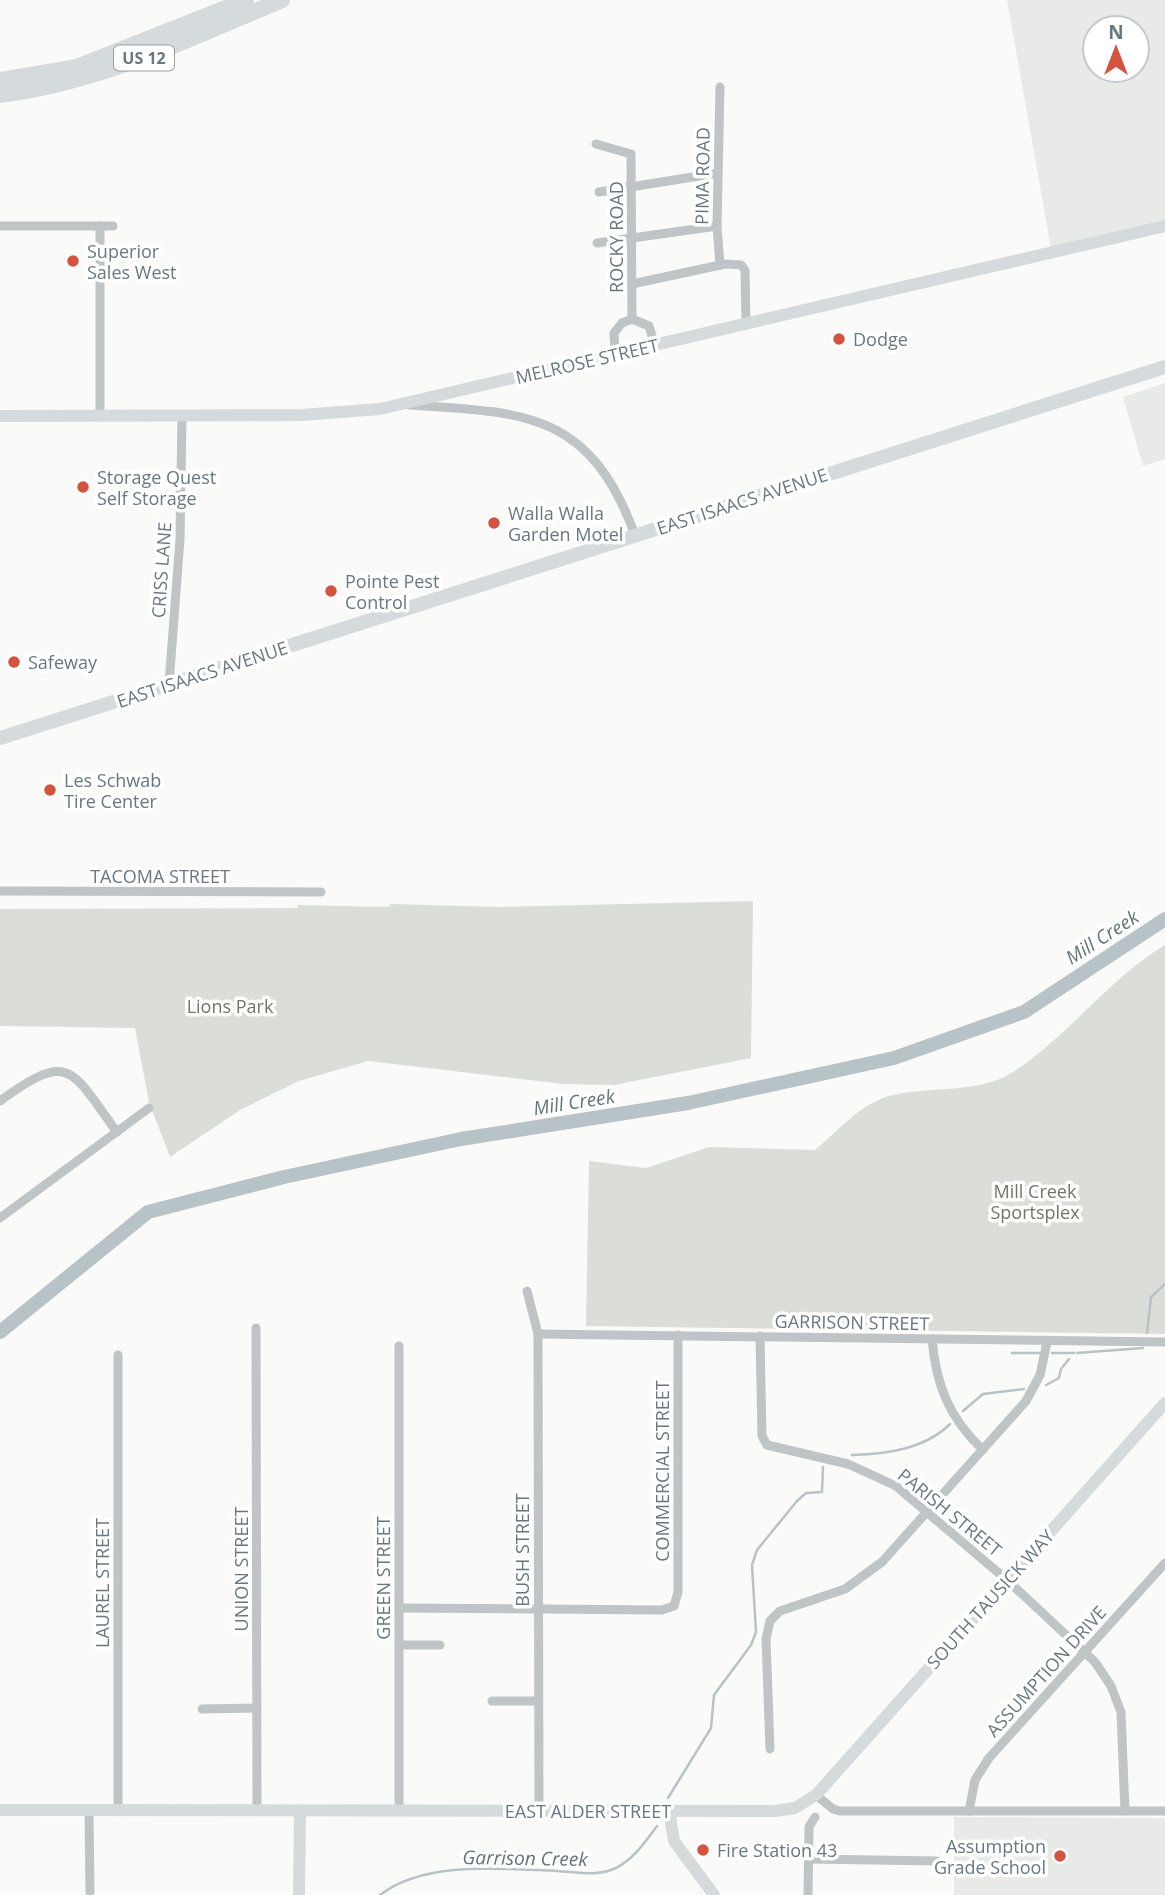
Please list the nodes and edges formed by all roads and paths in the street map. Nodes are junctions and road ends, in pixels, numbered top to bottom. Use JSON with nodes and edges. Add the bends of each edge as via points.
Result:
{"nodes":[{"id":1,"x":246,"y":0,"type":"edge"},
{"id":2,"x":282,"y":0,"type":"edge"},
{"id":3,"x":0,"y":80,"type":"edge"},
{"id":4,"x":720,"y":87,"type":"dead end"},
{"id":5,"x":0,"y":95,"type":"edge"},
{"id":6,"x":596,"y":144,"type":"dead end"},
{"id":7,"x":718,"y":173,"type":"junction"},
{"id":8,"x":631,"y":187,"type":"junction"},
{"id":9,"x":599,"y":192,"type":"dead end"},
{"id":10,"x":0,"y":226,"type":"edge"},
{"id":11,"x":100,"y":226,"type":"junction"},
{"id":12,"x":113,"y":226,"type":"dead end"},
{"id":13,"x":717,"y":226,"type":"junction"},
{"id":14,"x":1165,"y":226,"type":"edge"},
{"id":15,"x":632,"y":238,"type":"junction"},
{"id":16,"x":597,"y":243,"type":"dead end"},
{"id":17,"x":720,"y":265,"type":"junction"},
{"id":18,"x":632,"y":284,"type":"junction"},
{"id":19,"x":632,"y":319,"type":"junction"},
{"id":20,"x":746,"y":324,"type":"junction"},
{"id":21,"x":656,"y":345,"type":"junction"},
{"id":22,"x":615,"y":354,"type":"junction"},
{"id":23,"x":1165,"y":367,"type":"edge"},
{"id":24,"x":403,"y":405,"type":"junction"},
{"id":25,"x":0,"y":416,"type":"edge"},
{"id":26,"x":100,"y":416,"type":"junction"},
{"id":27,"x":182,"y":416,"type":"junction"},
{"id":28,"x":635,"y":535,"type":"junction"},
{"id":29,"x":169,"y":684,"type":"junction"},
{"id":30,"x":0,"y":738,"type":"edge"},
{"id":31,"x":0,"y":891,"type":"edge"},
{"id":32,"x":321,"y":892,"type":"dead end"},
{"id":33,"x":0,"y":1101,"type":"edge"},
{"id":34,"x":149,"y":1108,"type":"dead end"},
{"id":35,"x":117,"y":1132,"type":"junction"},
{"id":36,"x":0,"y":1218,"type":"edge"},
{"id":37,"x":527,"y":1292,"type":"dead end"},
{"id":38,"x":256,"y":1328,"type":"dead end"},
{"id":39,"x":538,"y":1334,"type":"junction"},
{"id":40,"x":678,"y":1335,"type":"junction"},
{"id":41,"x":760,"y":1336,"type":"junction"},
{"id":42,"x":932,"y":1339,"type":"junction"},
{"id":43,"x":1047,"y":1342,"type":"junction"},
{"id":44,"x":1165,"y":1342,"type":"edge"},
{"id":45,"x":398,"y":1346,"type":"dead end"},
{"id":46,"x":118,"y":1355,"type":"dead end"},
{"id":47,"x":1165,"y":1403,"type":"edge"},
{"id":48,"x":983,"y":1450,"type":"junction"},
{"id":49,"x":928,"y":1511,"type":"junction"},
{"id":50,"x":1165,"y":1563,"type":"edge"},
{"id":51,"x":1007,"y":1580,"type":"junction"},
{"id":52,"x":398,"y":1608,"type":"junction"},
{"id":53,"x":538,"y":1609,"type":"junction"},
{"id":54,"x":398,"y":1645,"type":"junction"},
{"id":55,"x":440,"y":1645,"type":"dead end"},
{"id":56,"x":1085,"y":1653,"type":"junction"},
{"id":57,"x":492,"y":1701,"type":"dead end"},
{"id":58,"x":538,"y":1701,"type":"junction"},
{"id":59,"x":202,"y":1709,"type":"dead end"},
{"id":60,"x":257,"y":1709,"type":"junction"},
{"id":61,"x":770,"y":1749,"type":"dead end"},
{"id":62,"x":816,"y":1795,"type":"junction"},
{"id":63,"x":0,"y":1810,"type":"edge"},
{"id":64,"x":89,"y":1811,"type":"junction"},
{"id":65,"x":118,"y":1811,"type":"junction"},
{"id":66,"x":257,"y":1811,"type":"junction"},
{"id":67,"x":300,"y":1811,"type":"junction"},
{"id":68,"x":398,"y":1811,"type":"junction"},
{"id":69,"x":539,"y":1811,"type":"junction"},
{"id":70,"x":669,"y":1811,"type":"junction"},
{"id":71,"x":969,"y":1811,"type":"junction"},
{"id":72,"x":1125,"y":1811,"type":"junction"},
{"id":73,"x":1165,"y":1811,"type":"edge"},
{"id":74,"x":815,"y":1817,"type":"dead end"},
{"id":75,"x":809,"y":1859,"type":"junction"},
{"id":76,"x":937,"y":1861,"type":"dead end"},
{"id":77,"x":90,"y":1892,"type":"dead end"},
{"id":78,"x":299,"y":1895,"type":"edge"},
{"id":79,"x":714,"y":1895,"type":"edge"},
{"id":80,"x":808,"y":1895,"type":"edge"}],
"edges":[{"from":1,"to":3,"type":"highway","number":"US 12","via":[[89,63]]},
{"from":2,"to":5,"type":"highway","number":"US 12","via":[[124,67],[40,90]]},
{"from":4,"to":7,"type":"street","name":"PIMA ROAD"},
{"from":6,"to":8,"type":"street","name":"ROCKY ROAD","via":[[631,154]]},
{"from":7,"to":8,"type":"street"},
{"from":7,"to":13,"type":"street","name":"PIMA ROAD"},
{"from":8,"to":9,"type":"street"},
{"from":8,"to":15,"type":"street","name":"ROCKY ROAD"},
{"from":10,"to":11,"type":"street"},
{"from":11,"to":12,"type":"street"},
{"from":11,"to":26,"type":"street"},
{"from":13,"to":15,"type":"street"},
{"from":13,"to":17,"type":"street","name":"PIMA ROAD"},
{"from":14,"to":20,"type":"main road","name":"MELROSE STREET"},
{"from":15,"to":16,"type":"street"},
{"from":15,"to":18,"type":"street","name":"ROCKY ROAD"},
{"from":17,"to":18,"type":"street"},
{"from":17,"to":20,"type":"street","via":[[744,268]]},
{"from":18,"to":19,"type":"street","name":"ROCKY ROAD"},
{"from":19,"to":21,"type":"street","via":[[649,326]]},
{"from":19,"to":22,"type":"street","via":[[614,333]]},
{"from":20,"to":21,"type":"main road","name":"MELROSE STREET"},
{"from":21,"to":22,"type":"main road","name":"MELROSE STREET"},
{"from":22,"to":24,"type":"main road","name":"MELROSE STREET"},
{"from":23,"to":28,"type":"main road","name":"EAST ISAACS AVENUE"},
{"from":24,"to":27,"type":"main road","name":"MELROSE STREET","via":[[319,415]]},
{"from":24,"to":28,"type":"street","via":[[510,412],[558,430],[609,478]]},
{"from":25,"to":26,"type":"main road","name":"MELROSE STREET"},
{"from":26,"to":27,"type":"main road","name":"MELROSE STREET"},
{"from":27,"to":29,"type":"street","name":"CRISS LANE","via":[[180,539]]},
{"from":28,"to":29,"type":"main road","name":"EAST ISAACS AVENUE"},
{"from":29,"to":30,"type":"main road","name":"EAST ISAACS AVENUE"},
{"from":31,"to":32,"type":"street","name":"TACOMA STREET"},
{"from":33,"to":35,"type":"street","via":[[38,1074],[66,1073],[79,1081]]},
{"from":34,"to":35,"type":"street"},
{"from":35,"to":36,"type":"street"},
{"from":37,"to":39,"type":"street","name":"BUSH STREET"},
{"from":38,"to":60,"type":"street","name":"UNION STREET"},
{"from":39,"to":40,"type":"street","name":"GARRISON STREET"},
{"from":39,"to":53,"type":"street","name":"BUSH STREET"},
{"from":40,"to":41,"type":"street","name":"GARRISON STREET"},
{"from":40,"to":53,"type":"street","name":"COMMERCIAL STREET","via":[[678,1592],[674,1606],[662,1610]]},
{"from":41,"to":42,"type":"street","name":"GARRISON STREET"},
{"from":41,"to":49,"type":"street","name":"PARISH STREET","via":[[762,1436],[767,1445],[864,1469],[897,1486]]},
{"from":42,"to":43,"type":"street","name":"GARRISON STREET"},
{"from":42,"to":48,"type":"street","via":[[946,1403],[962,1429]]},
{"from":43,"to":44,"type":"street","name":"GARRISON STREET"},
{"from":43,"to":48,"type":"street","via":[[1036,1386]]},
{"from":45,"to":52,"type":"street","name":"GREEN STREET"},
{"from":46,"to":65,"type":"street","name":"LAUREL STREET"},
{"from":47,"to":51,"type":"main road","name":"SOUTH TAUSICK WAY"},
{"from":48,"to":49,"type":"street"},
{"from":49,"to":51,"type":"street","name":"PARISH STREET"},
{"from":49,"to":61,"type":"street","via":[[882,1563],[859,1580],[827,1597],[774,1615],[766,1639]]},
{"from":50,"to":56,"type":"street","name":"ASSUMPTION DRIVE"},
{"from":51,"to":56,"type":"street","name":"PARISH STREET"},
{"from":51,"to":62,"type":"main road","name":"SOUTH TAUSICK WAY"},
{"from":52,"to":53,"type":"street"},
{"from":52,"to":54,"type":"street","name":"GREEN STREET"},
{"from":53,"to":58,"type":"street","name":"BUSH STREET"},
{"from":54,"to":55,"type":"street"},
{"from":54,"to":68,"type":"street","name":"GREEN STREET"},
{"from":56,"to":71,"type":"street","name":"ASSUMPTION DRIVE","via":[[989,1758],[975,1780]]},
{"from":56,"to":72,"type":"street","name":"PARISH STREET","via":[[1104,1674],[1121,1712]]},
{"from":57,"to":58,"type":"street"},
{"from":58,"to":69,"type":"street","name":"BUSH STREET"},
{"from":59,"to":60,"type":"street"},
{"from":60,"to":66,"type":"street","name":"UNION STREET"},
{"from":62,"to":70,"type":"main road","name":"EAST ALDER STREET","via":[[786,1811]]},
{"from":62,"to":71,"type":"street","via":[[840,1811]]},
{"from":63,"to":64,"type":"main road","name":"EAST ALDER STREET"},
{"from":64,"to":65,"type":"main road","name":"EAST ALDER STREET"},
{"from":64,"to":77,"type":"street"},
{"from":65,"to":66,"type":"main road","name":"EAST ALDER STREET"},
{"from":66,"to":67,"type":"main road","name":"EAST ALDER STREET"},
{"from":67,"to":68,"type":"main road","name":"EAST ALDER STREET"},
{"from":67,"to":78,"type":"main road"},
{"from":68,"to":69,"type":"main road","name":"EAST ALDER STREET"},
{"from":69,"to":70,"type":"main road","name":"EAST ALDER STREET"},
{"from":70,"to":79,"type":"main road","via":[[672,1837]]},
{"from":71,"to":72,"type":"street"},
{"from":72,"to":73,"type":"street"},
{"from":74,"to":75,"type":"street","via":[[809,1827]]},
{"from":75,"to":76,"type":"street"},
{"from":75,"to":80,"type":"street"}]}
